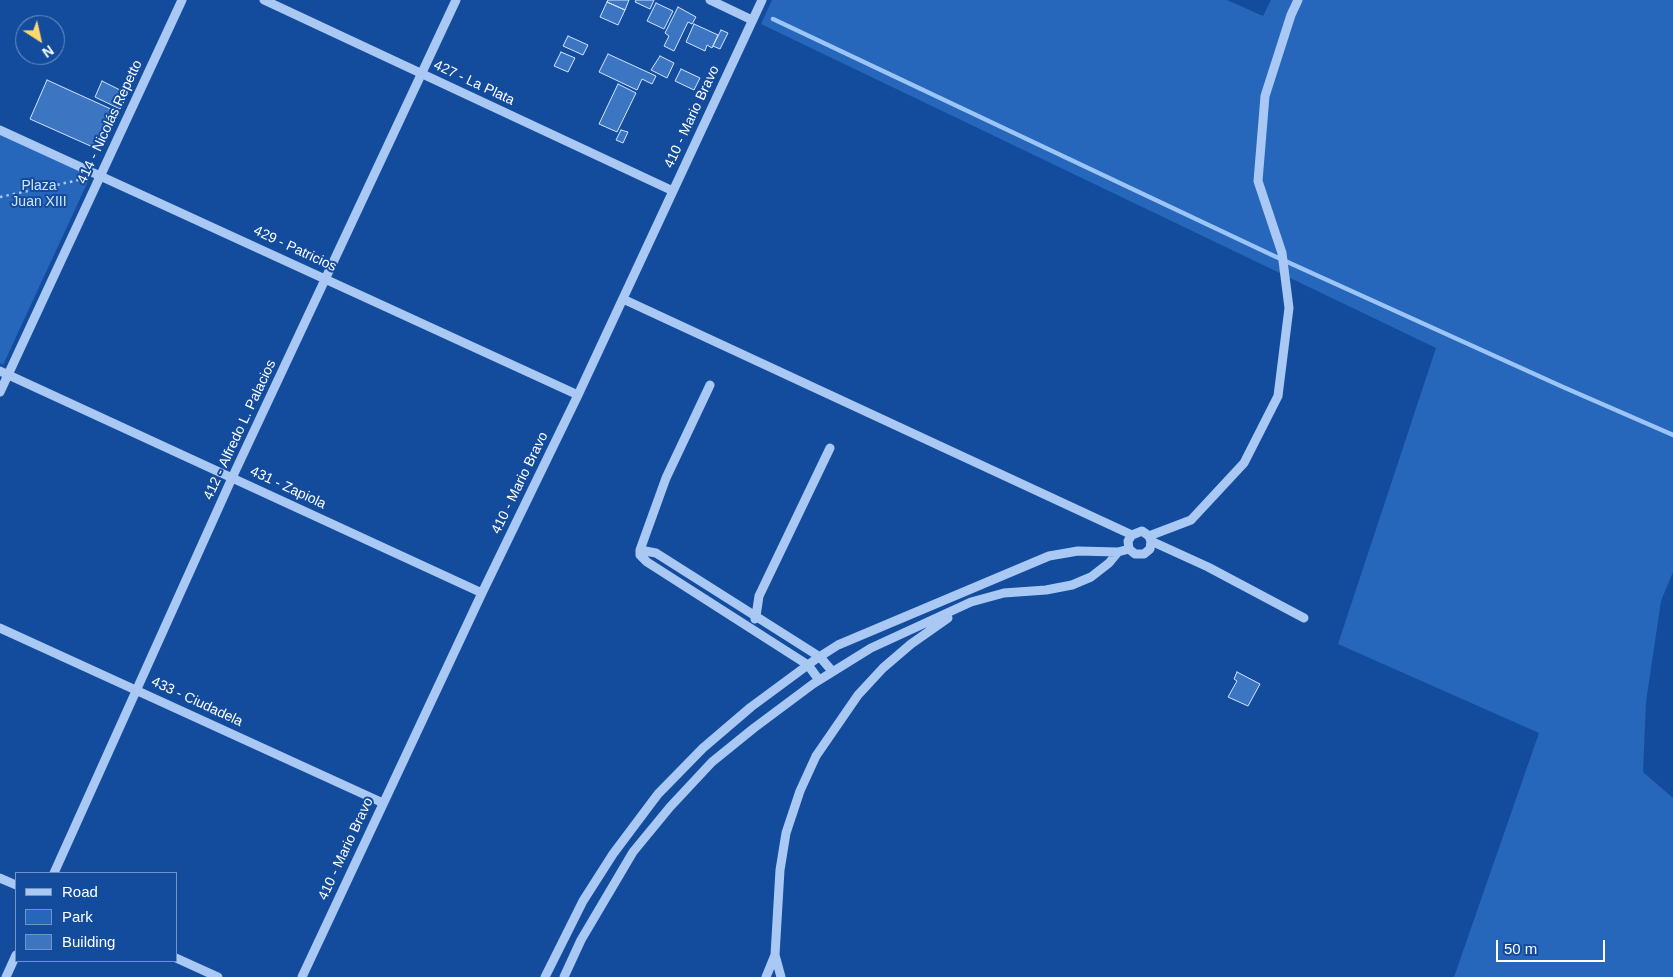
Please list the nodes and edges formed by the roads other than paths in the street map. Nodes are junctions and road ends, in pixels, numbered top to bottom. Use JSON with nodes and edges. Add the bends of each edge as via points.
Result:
{"nodes":[{"id":1,"x":182,"y":0,"type":"edge"},
{"id":2,"x":264,"y":0,"type":"edge"},
{"id":3,"x":456,"y":0,"type":"edge"},
{"id":4,"x":710,"y":0,"type":"edge"},
{"id":5,"x":762,"y":0,"type":"edge"},
{"id":6,"x":1298,"y":0,"type":"edge"},
{"id":7,"x":752,"y":20,"type":"junction"},
{"id":8,"x":422,"y":73,"type":"junction"},
{"id":9,"x":0,"y":130,"type":"edge"},
{"id":10,"x":100,"y":175,"type":"junction"},
{"id":11,"x":673,"y":191,"type":"junction"},
{"id":12,"x":326,"y":278,"type":"junction"},
{"id":13,"x":623,"y":299,"type":"junction"},
{"id":14,"x":4,"y":373,"type":"edge"},
{"id":15,"x":710,"y":386,"type":"dead end"},
{"id":16,"x":0,"y":392,"type":"edge"},
{"id":17,"x":578,"y":395,"type":"junction"},
{"id":18,"x":830,"y":448,"type":"dead end"},
{"id":19,"x":232,"y":478,"type":"junction"},
{"id":20,"x":1132,"y":535,"type":"junction"},
{"id":21,"x":1150,"y":538,"type":"junction"},
{"id":22,"x":1129,"y":549,"type":"junction"},
{"id":23,"x":640,"y":550,"type":"junction"},
{"id":24,"x":1118,"y":552,"type":"junction"},
{"id":25,"x":969,"y":590,"type":"junction"},
{"id":26,"x":482,"y":593,"type":"junction"},
{"id":27,"x":971,"y":602,"type":"junction"},
{"id":28,"x":756,"y":616,"type":"junction"},
{"id":29,"x":1304,"y":618,"type":"dead end"},
{"id":30,"x":748,"y":627,"type":"junction"},
{"id":31,"x":0,"y":628,"type":"edge"},
{"id":32,"x":820,"y":657,"type":"junction"},
{"id":33,"x":808,"y":666,"type":"junction"},
{"id":34,"x":832,"y":672,"type":"junction"},
{"id":35,"x":819,"y":680,"type":"junction"},
{"id":36,"x":137,"y":690,"type":"junction"},
{"id":37,"x":383,"y":802,"type":"junction"},
{"id":38,"x":54,"y":872,"type":"edge"},
{"id":39,"x":0,"y":878,"type":"edge"},
{"id":40,"x":15,"y":885,"type":"edge"},
{"id":41,"x":775,"y":955,"type":"junction"},
{"id":42,"x":15,"y":957,"type":"edge"},
{"id":43,"x":178,"y":959,"type":"edge"},
{"id":44,"x":6,"y":977,"type":"edge"},
{"id":45,"x":218,"y":977,"type":"edge"},
{"id":46,"x":302,"y":977,"type":"edge"},
{"id":47,"x":545,"y":977,"type":"edge"},
{"id":48,"x":564,"y":977,"type":"edge"},
{"id":49,"x":766,"y":977,"type":"edge"},
{"id":50,"x":781,"y":977,"type":"edge"}],
"edges":[{"from":1,"to":10,"type":"street","name":"414 - Nicolás Repetto"},
{"from":2,"to":8,"type":"street","name":"427 - La Plata"},
{"from":3,"to":8,"type":"street","name":"412 - Alfredo L. Palacios"},
{"from":4,"to":7,"type":"street"},
{"from":5,"to":7,"type":"street","name":"410 - Mario Bravo"},
{"from":6,"to":21,"type":"street","via":[[1265,96],[1258,181],[1282,253],[1289,308],[1278,396],[1244,463],[1191,520]]},
{"from":7,"to":11,"type":"street","name":"410 - Mario Bravo"},
{"from":8,"to":11,"type":"street","name":"427 - La Plata"},
{"from":8,"to":12,"type":"street","name":"412 - Alfredo L. Palacios"},
{"from":9,"to":10,"type":"street","name":"429 - Patricios"},
{"from":10,"to":12,"type":"street","name":"429 - Patricios"},
{"from":10,"to":14,"type":"street","name":"414 - Nicolás Repetto"},
{"from":11,"to":13,"type":"street","name":"410 - Mario Bravo"},
{"from":12,"to":17,"type":"street","name":"429 - Patricios"},
{"from":12,"to":19,"type":"street","name":"412 - Alfredo L. Palacios"},
{"from":13,"to":17,"type":"street","name":"410 - Mario Bravo"},
{"from":13,"to":20,"type":"street"},
{"from":14,"to":16,"type":"street","name":"414 - Nicolás Repetto"},
{"from":14,"to":19,"type":"street","name":"431 - Zapiola"},
{"from":15,"to":23,"type":"street","via":[[666,478]]},
{"from":17,"to":26,"type":"street","name":"410 - Mario Bravo"},
{"from":18,"to":28,"type":"street","via":[[759,596]]},
{"from":19,"to":26,"type":"street","name":"431 - Zapiola"},
{"from":19,"to":36,"type":"street","name":"412 - Alfredo L. Palacios"},
{"from":20,"to":21,"type":"street","via":[[1142,532]]},
{"from":20,"to":22,"type":"street","via":[[1128,541]]},
{"from":21,"to":22,"type":"street","via":[[1150,549],[1144,554],[1135,554]]},
{"from":21,"to":29,"type":"street"},
{"from":22,"to":24,"type":"street"},
{"from":23,"to":28,"type":"street","via":[[656,553]]},
{"from":23,"to":30,"type":"street","via":[[640,555],[647,562]]},
{"from":24,"to":25,"type":"street","via":[[1078,551],[1049,556]]},
{"from":24,"to":27,"type":"street","via":[[1091,577],[1072,585],[1004,593]]},
{"from":25,"to":27,"type":"street"},
{"from":25,"to":32,"type":"street","via":[[838,645]]},
{"from":26,"to":37,"type":"street","name":"410 - Mario Bravo"},
{"from":27,"to":34,"type":"street","via":[[870,648]]},
{"from":27,"to":41,"type":"street","via":[[883,668],[858,695],[816,756],[786,832],[780,870]]},
{"from":28,"to":30,"type":"street"},
{"from":28,"to":32,"type":"street"},
{"from":30,"to":33,"type":"street"},
{"from":31,"to":36,"type":"street","name":"433 - Ciudadela"},
{"from":32,"to":33,"type":"street"},
{"from":32,"to":34,"type":"street"},
{"from":33,"to":35,"type":"street"},
{"from":33,"to":47,"type":"street","via":[[702,748],[658,794],[583,901]]},
{"from":34,"to":35,"type":"street"},
{"from":35,"to":48,"type":"street","via":[[712,762],[670,807],[633,852],[581,940]]},
{"from":36,"to":37,"type":"street","name":"433 - Ciudadela"},
{"from":36,"to":38,"type":"street","name":"412 - Alfredo L. Palacios"},
{"from":37,"to":46,"type":"street","name":"410 - Mario Bravo"},
{"from":39,"to":40,"type":"street"},
{"from":41,"to":49,"type":"street"},
{"from":41,"to":50,"type":"street"},
{"from":42,"to":44,"type":"street"},
{"from":43,"to":45,"type":"street"}]}
